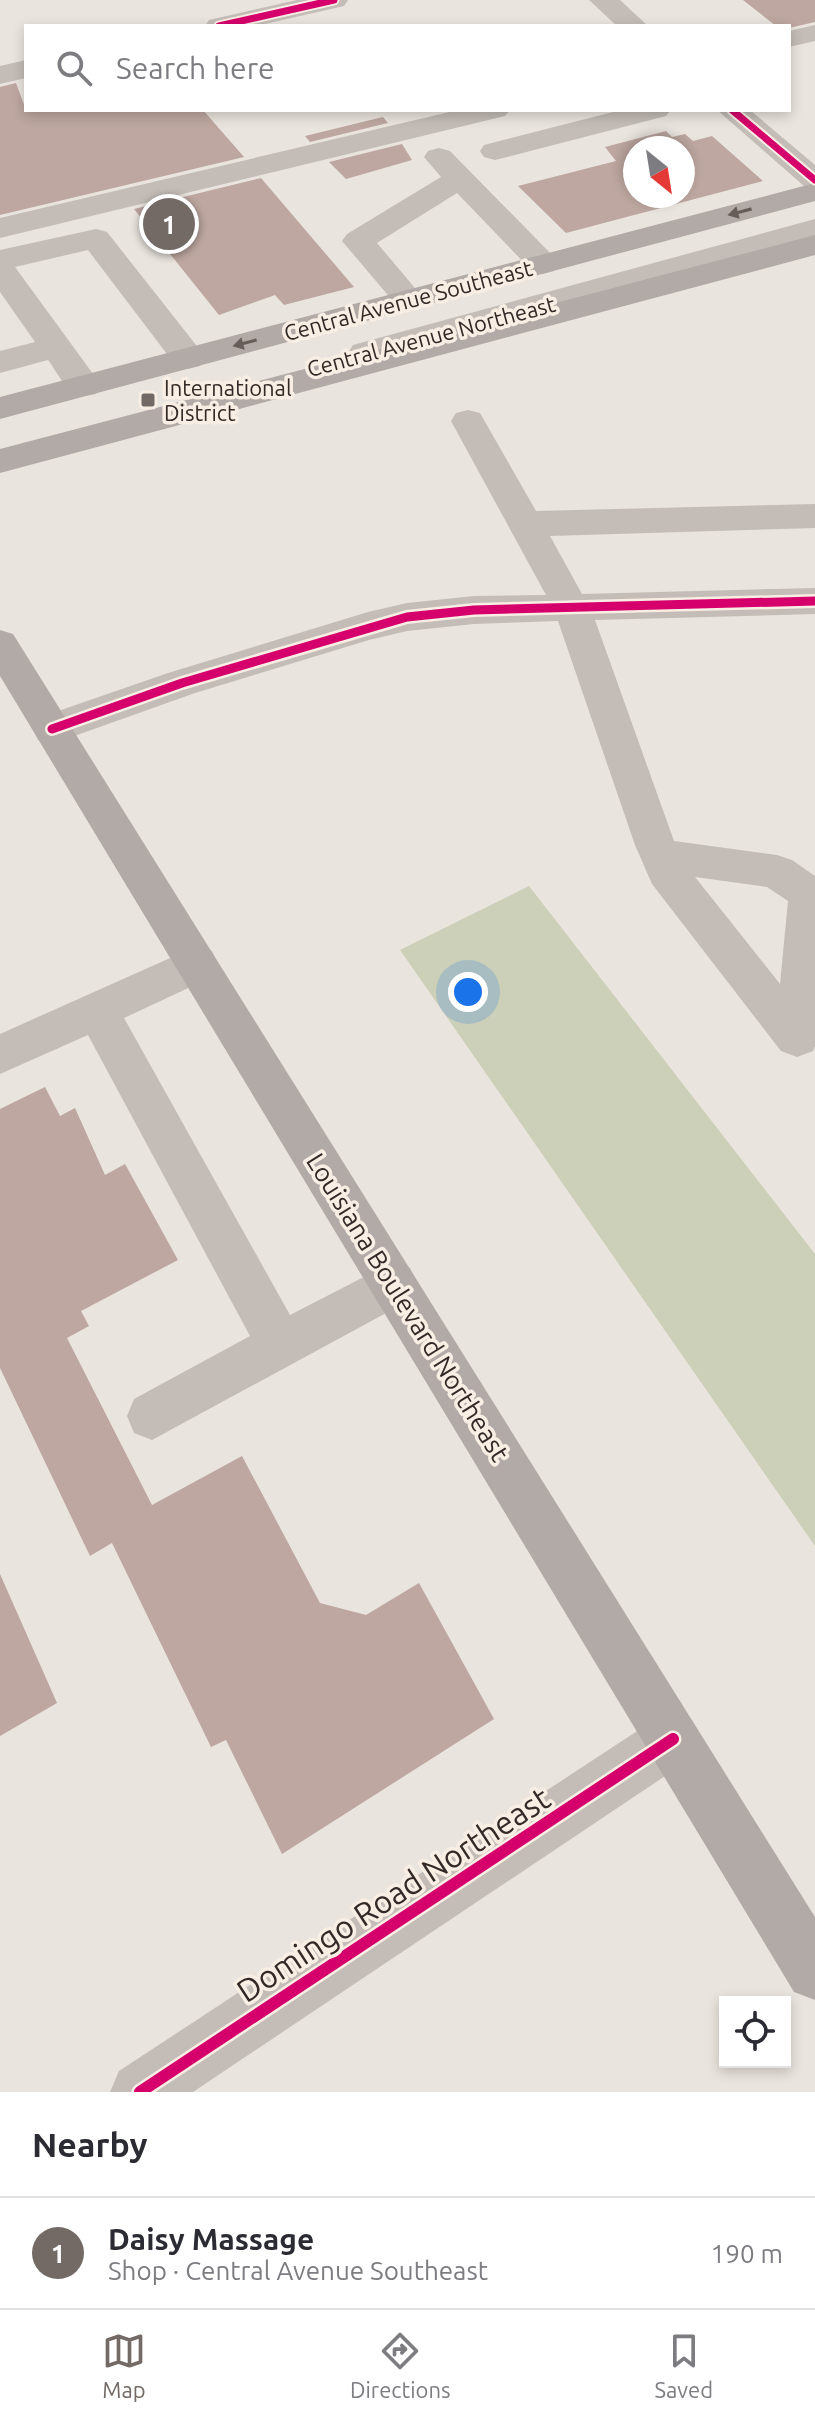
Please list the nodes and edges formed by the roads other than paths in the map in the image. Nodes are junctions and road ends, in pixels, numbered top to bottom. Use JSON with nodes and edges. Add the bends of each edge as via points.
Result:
{"nodes":[{"id":1,"x":334,"y":0,"type":"edge"},
{"id":2,"x":603,"y":0,"type":"edge"},
{"id":3,"x":228,"y":24,"type":"edge"},
{"id":4,"x":632,"y":24,"type":"edge"},
{"id":5,"x":815,"y":33,"type":"edge"},
{"id":6,"x":791,"y":39,"type":"edge"},
{"id":7,"x":24,"y":69,"type":"edge"},
{"id":8,"x":0,"y":75,"type":"edge"},
{"id":9,"x":487,"y":112,"type":"edge"},
{"id":10,"x":648,"y":112,"type":"edge"},
{"id":11,"x":734,"y":112,"type":"edge"},
{"id":12,"x":495,"y":151,"type":"dead end"},
{"id":13,"x":435,"y":152,"type":"dead end"},
{"id":14,"x":460,"y":178,"type":"junction"},
{"id":15,"x":815,"y":180,"type":"edge"},
{"id":16,"x":815,"y":192,"type":"edge"},
{"id":17,"x":0,"y":228,"type":"edge"},
{"id":18,"x":815,"y":229,"type":"edge"},
{"id":19,"x":815,"y":245,"type":"edge"},
{"id":20,"x":0,"y":260,"type":"edge"},
{"id":21,"x":543,"y":264,"type":"junction"},
{"id":22,"x":0,"y":269,"type":"edge"},
{"id":23,"x":409,"y":300,"type":"junction"},
{"id":24,"x":55,"y":347,"type":"junction"},
{"id":25,"x":188,"y":358,"type":"junction"},
{"id":26,"x":0,"y":362,"type":"edge"},
{"id":27,"x":84,"y":386,"type":"junction"},
{"id":28,"x":0,"y":408,"type":"edge"},
{"id":29,"x":468,"y":421,"type":"dead end"},
{"id":30,"x":0,"y":452,"type":"edge"},
{"id":31,"x":0,"y":461,"type":"edge"},
{"id":32,"x":815,"y":516,"type":"edge"},
{"id":33,"x":525,"y":524,"type":"junction"},
{"id":34,"x":815,"y":601,"type":"edge"},
{"id":35,"x":572,"y":609,"type":"junction"},
{"id":36,"x":0,"y":644,"type":"edge"},
{"id":37,"x":52,"y":729,"type":"junction"},
{"id":38,"x":659,"y":855,"type":"junction"},
{"id":39,"x":197,"y":964,"type":"junction"},
{"id":40,"x":97,"y":1010,"type":"junction"},
{"id":41,"x":806,"y":1049,"type":"edge"},
{"id":42,"x":0,"y":1055,"type":"edge"},
{"id":43,"x":393,"y":1284,"type":"junction"},
{"id":44,"x":281,"y":1346,"type":"junction"},
{"id":45,"x":152,"y":1416,"type":"dead end"},
{"id":46,"x":673,"y":1739,"type":"junction"},
{"id":47,"x":815,"y":1971,"type":"edge"},
{"id":48,"x":140,"y":2092,"type":"edge"}],
"edges":[{"from":1,"to":3,"type":"street"},
{"from":2,"to":4,"type":"street"},
{"from":5,"to":6,"type":"street"},
{"from":7,"to":8,"type":"street"},
{"from":9,"to":17,"type":"street"},
{"from":10,"to":12,"type":"street"},
{"from":11,"to":15,"type":"street"},
{"from":13,"to":14,"type":"street"},
{"from":14,"to":21,"type":"street"},
{"from":14,"to":23,"type":"street","via":[[358,241]]},
{"from":16,"to":21,"type":"main road","name":"Central Avenue Southeast","one_way":true},
{"from":18,"to":30,"type":"street","name":"Central Avenue Northeast"},
{"from":19,"to":31,"type":"main road","name":"Central Avenue Northeast"},
{"from":20,"to":25,"type":"street","via":[[96,239]]},
{"from":21,"to":23,"type":"main road","name":"Central Avenue Southeast"},
{"from":22,"to":24,"type":"street"},
{"from":23,"to":25,"type":"main road","name":"Central Avenue Southeast","one_way":true},
{"from":24,"to":26,"type":"street"},
{"from":24,"to":27,"type":"street"},
{"from":25,"to":27,"type":"main road","name":"Central Avenue Southeast"},
{"from":27,"to":28,"type":"main road","name":"Central Avenue Southeast"},
{"from":29,"to":33,"type":"street"},
{"from":32,"to":33,"type":"street"},
{"from":33,"to":35,"type":"street"},
{"from":34,"to":35,"type":"street"},
{"from":35,"to":37,"type":"street","via":[[440,613],[368,626]]},
{"from":35,"to":38,"type":"street"},
{"from":36,"to":37,"type":"main road","name":"Louisiana Boulevard Northeast"},
{"from":37,"to":39,"type":"main road","name":"Louisiana Boulevard Northeast"},
{"from":38,"to":41,"type":"street","via":[[685,898]]},
{"from":38,"to":41,"type":"street","via":[[777,872],[809,894]]},
{"from":39,"to":40,"type":"street"},
{"from":39,"to":43,"type":"main road","name":"Louisiana Boulevard Northeast"},
{"from":40,"to":42,"type":"street"},
{"from":40,"to":44,"type":"street"},
{"from":43,"to":44,"type":"street"},
{"from":43,"to":46,"type":"main road","name":"Louisiana Boulevard Northeast"},
{"from":44,"to":45,"type":"street"},
{"from":46,"to":47,"type":"main road","name":"Louisiana Boulevard Northeast"},
{"from":46,"to":48,"type":"street","name":"Domingo Road Northeast"}]}
